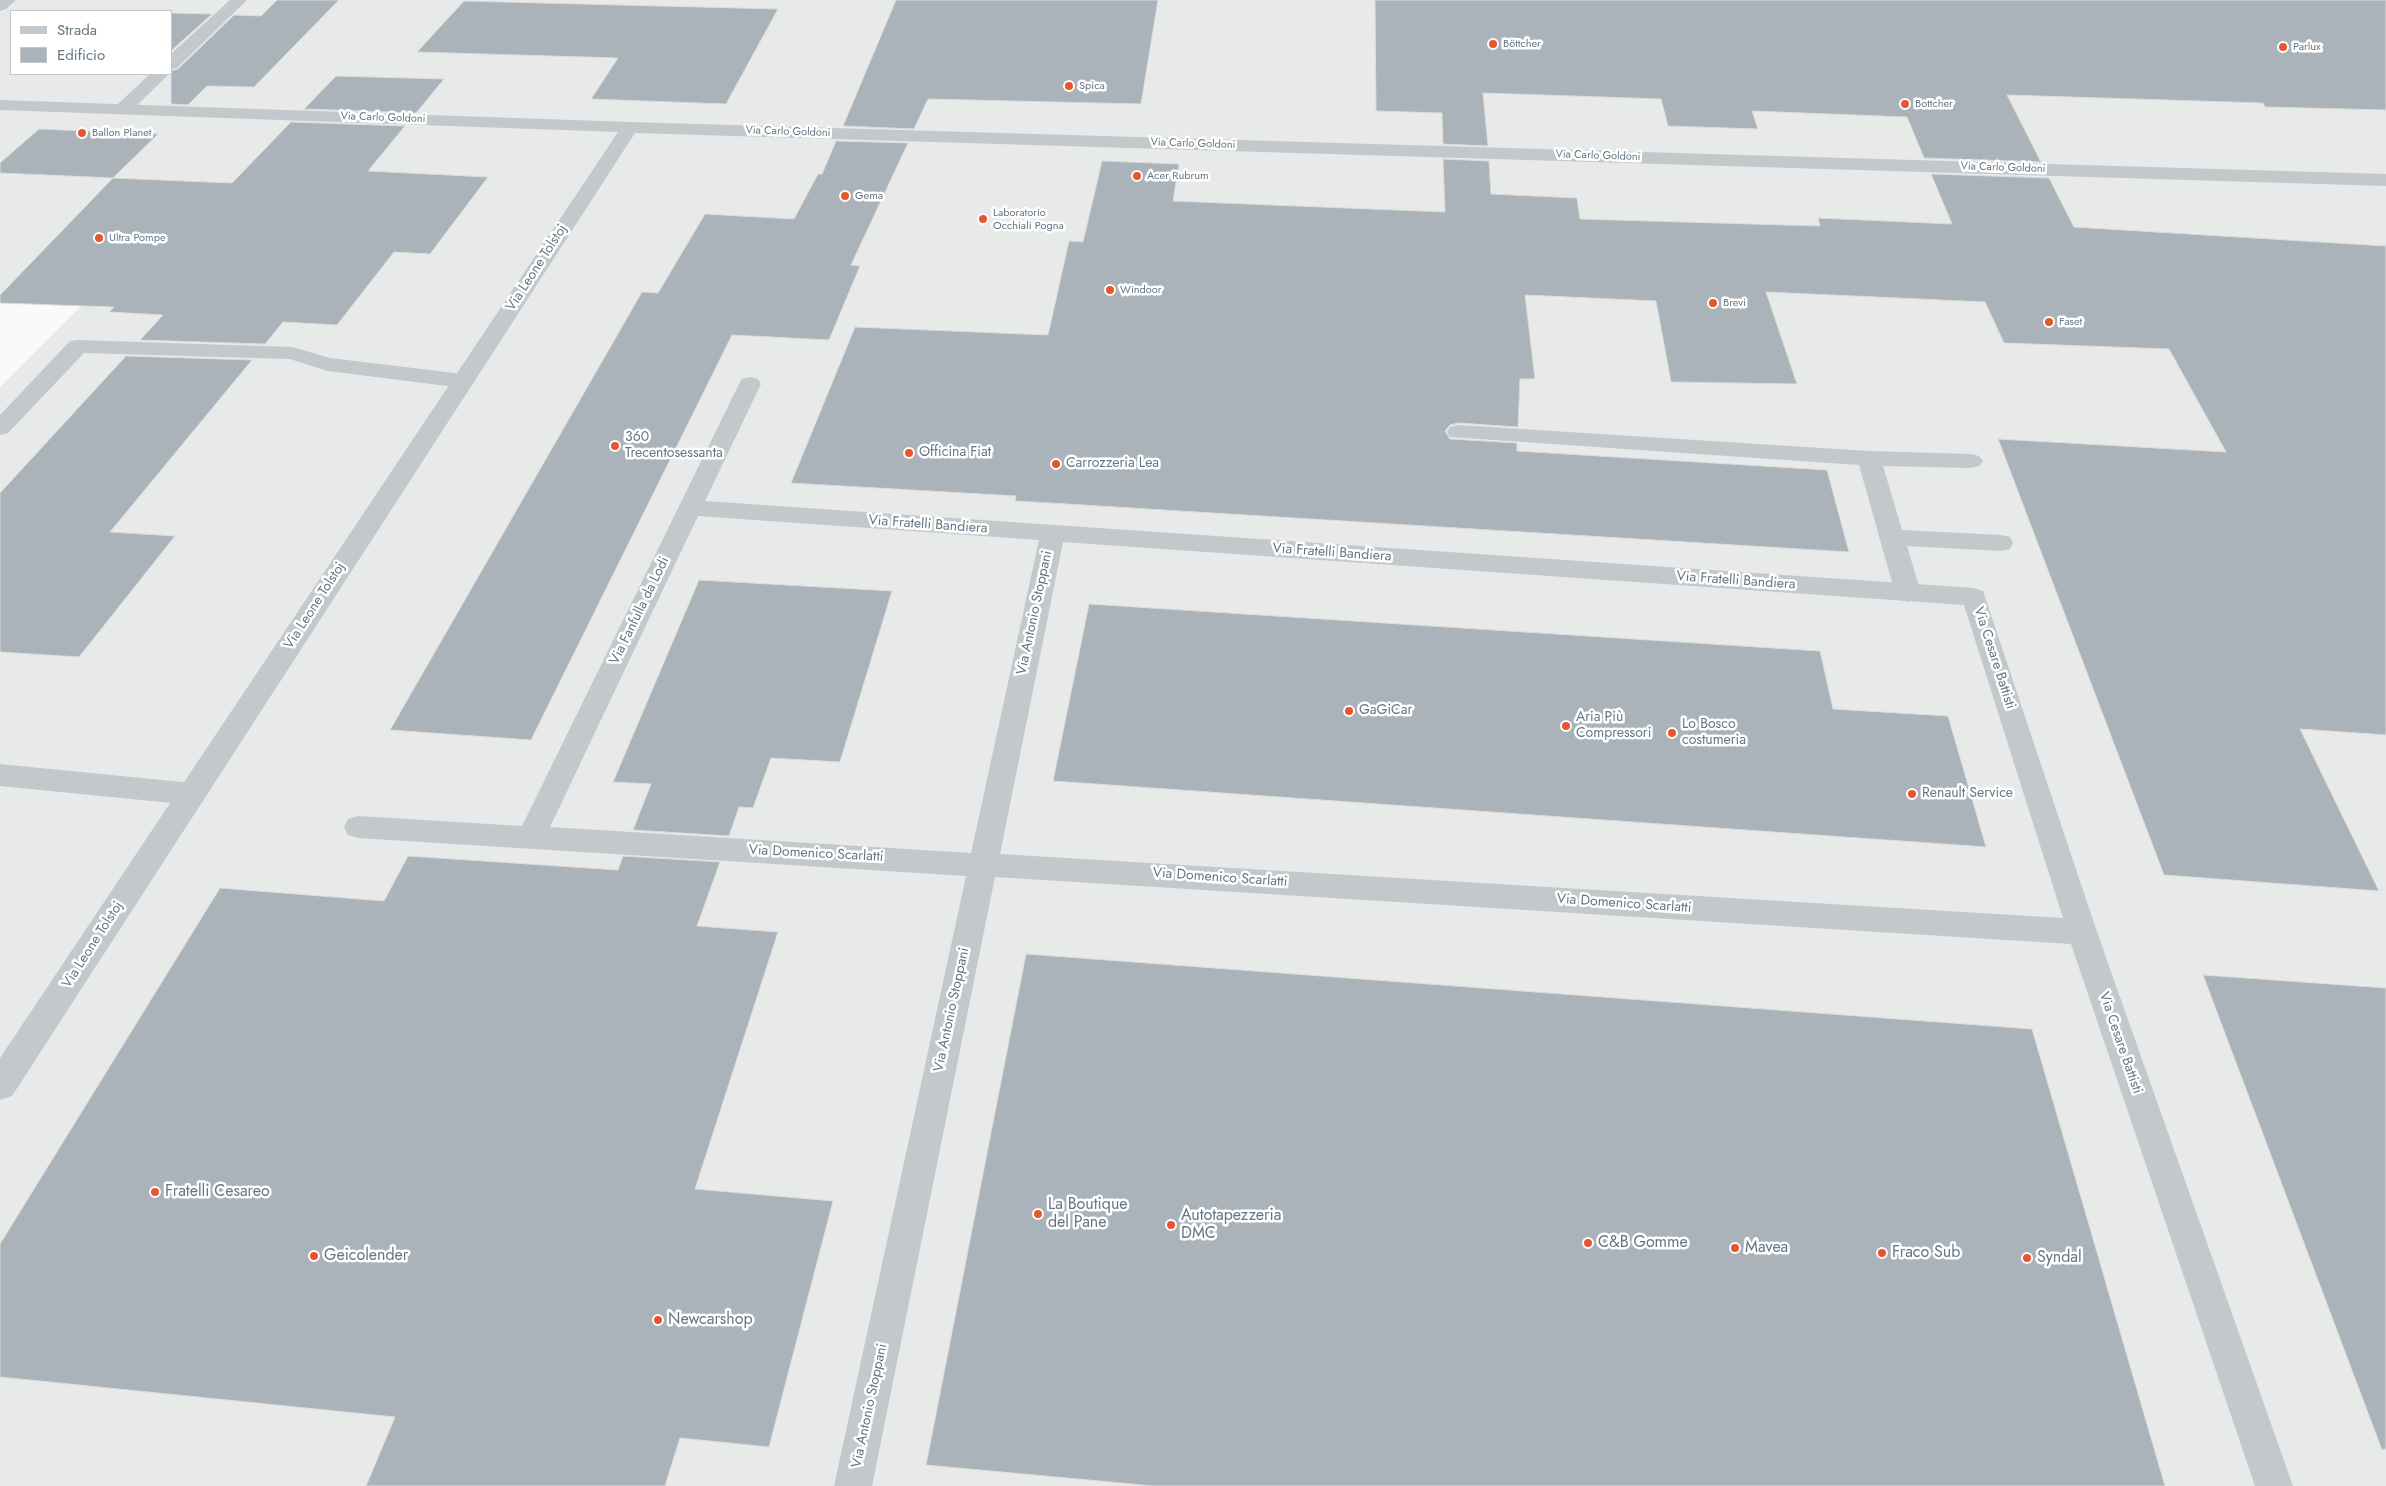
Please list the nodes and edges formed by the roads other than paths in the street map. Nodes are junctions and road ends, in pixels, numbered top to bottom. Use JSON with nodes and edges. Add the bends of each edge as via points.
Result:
{"nodes":[{"id":1,"x":8,"y":0,"type":"edge"},
{"id":2,"x":239,"y":0,"type":"edge"},
{"id":3,"x":0,"y":6,"type":"edge"},
{"id":4,"x":172,"y":63,"type":"edge"},
{"id":5,"x":159,"y":75,"type":"edge"},
{"id":6,"x":0,"y":105,"type":"edge"},
{"id":7,"x":122,"y":110,"type":"junction"},
{"id":8,"x":630,"y":127,"type":"junction"},
{"id":9,"x":2386,"y":180,"type":"edge"},
{"id":10,"x":462,"y":381,"type":"junction"},
{"id":11,"x":750,"y":384,"type":"dead end"},
{"id":12,"x":0,"y":428,"type":"edge"},
{"id":13,"x":1458,"y":432,"type":"dead end"},
{"id":14,"x":1869,"y":458,"type":"junction"},
{"id":15,"x":1971,"y":461,"type":"dead end"},
{"id":16,"x":690,"y":508,"type":"junction"},
{"id":17,"x":1052,"y":534,"type":"junction"},
{"id":18,"x":1892,"y":536,"type":"junction"},
{"id":19,"x":2001,"y":543,"type":"dead end"},
{"id":20,"x":1908,"y":593,"type":"junction"},
{"id":21,"x":1974,"y":597,"type":"joint"},
{"id":22,"x":0,"y":775,"type":"edge"},
{"id":23,"x":192,"y":794,"type":"junction"},
{"id":24,"x":358,"y":827,"type":"dead end"},
{"id":25,"x":530,"y":838,"type":"junction"},
{"id":26,"x":982,"y":864,"type":"junction"},
{"id":27,"x":2082,"y":932,"type":"junction"},
{"id":28,"x":0,"y":1086,"type":"edge"},
{"id":29,"x":853,"y":1486,"type":"edge"},
{"id":30,"x":2274,"y":1486,"type":"edge"}],
"edges":[{"from":1,"to":3,"type":"street"},
{"from":2,"to":4,"type":"street"},
{"from":5,"to":7,"type":"street"},
{"from":6,"to":7,"type":"street","name":"Via Carlo Goldoni"},
{"from":7,"to":8,"type":"street","name":"Via Carlo Goldoni"},
{"from":8,"to":9,"type":"street","name":"Via Carlo Goldoni"},
{"from":8,"to":10,"type":"street","name":"Via Leone Tolstoj"},
{"from":10,"to":12,"type":"street","via":[[328,364],[292,353],[78,346]]},
{"from":10,"to":23,"type":"street","name":"Via Leone Tolstoj"},
{"from":11,"to":16,"type":"street","name":"Via Fanfulla da Lodi"},
{"from":13,"to":14,"type":"street"},
{"from":14,"to":15,"type":"street"},
{"from":14,"to":18,"type":"street"},
{"from":16,"to":17,"type":"street","name":"Via Fratelli Bandiera"},
{"from":16,"to":25,"type":"street","name":"Via Fanfulla da Lodi"},
{"from":17,"to":20,"type":"street","name":"Via Fratelli Bandiera"},
{"from":17,"to":26,"type":"street","name":"Via Antonio Stoppani"},
{"from":18,"to":19,"type":"street"},
{"from":18,"to":20,"type":"street"},
{"from":20,"to":21,"type":"street","name":"Via Fratelli Bandiera"},
{"from":21,"to":27,"type":"street","name":"Via Cesare Battisti"},
{"from":22,"to":23,"type":"street"},
{"from":23,"to":28,"type":"street","name":"Via Leone Tolstoj"},
{"from":24,"to":25,"type":"street","name":"Via Domenico Scarlatti"},
{"from":25,"to":26,"type":"street","name":"Via Domenico Scarlatti"},
{"from":26,"to":27,"type":"street","name":"Via Domenico Scarlatti"},
{"from":26,"to":29,"type":"street","name":"Via Antonio Stoppani"},
{"from":27,"to":30,"type":"street","name":"Via Cesare Battisti"}]}
